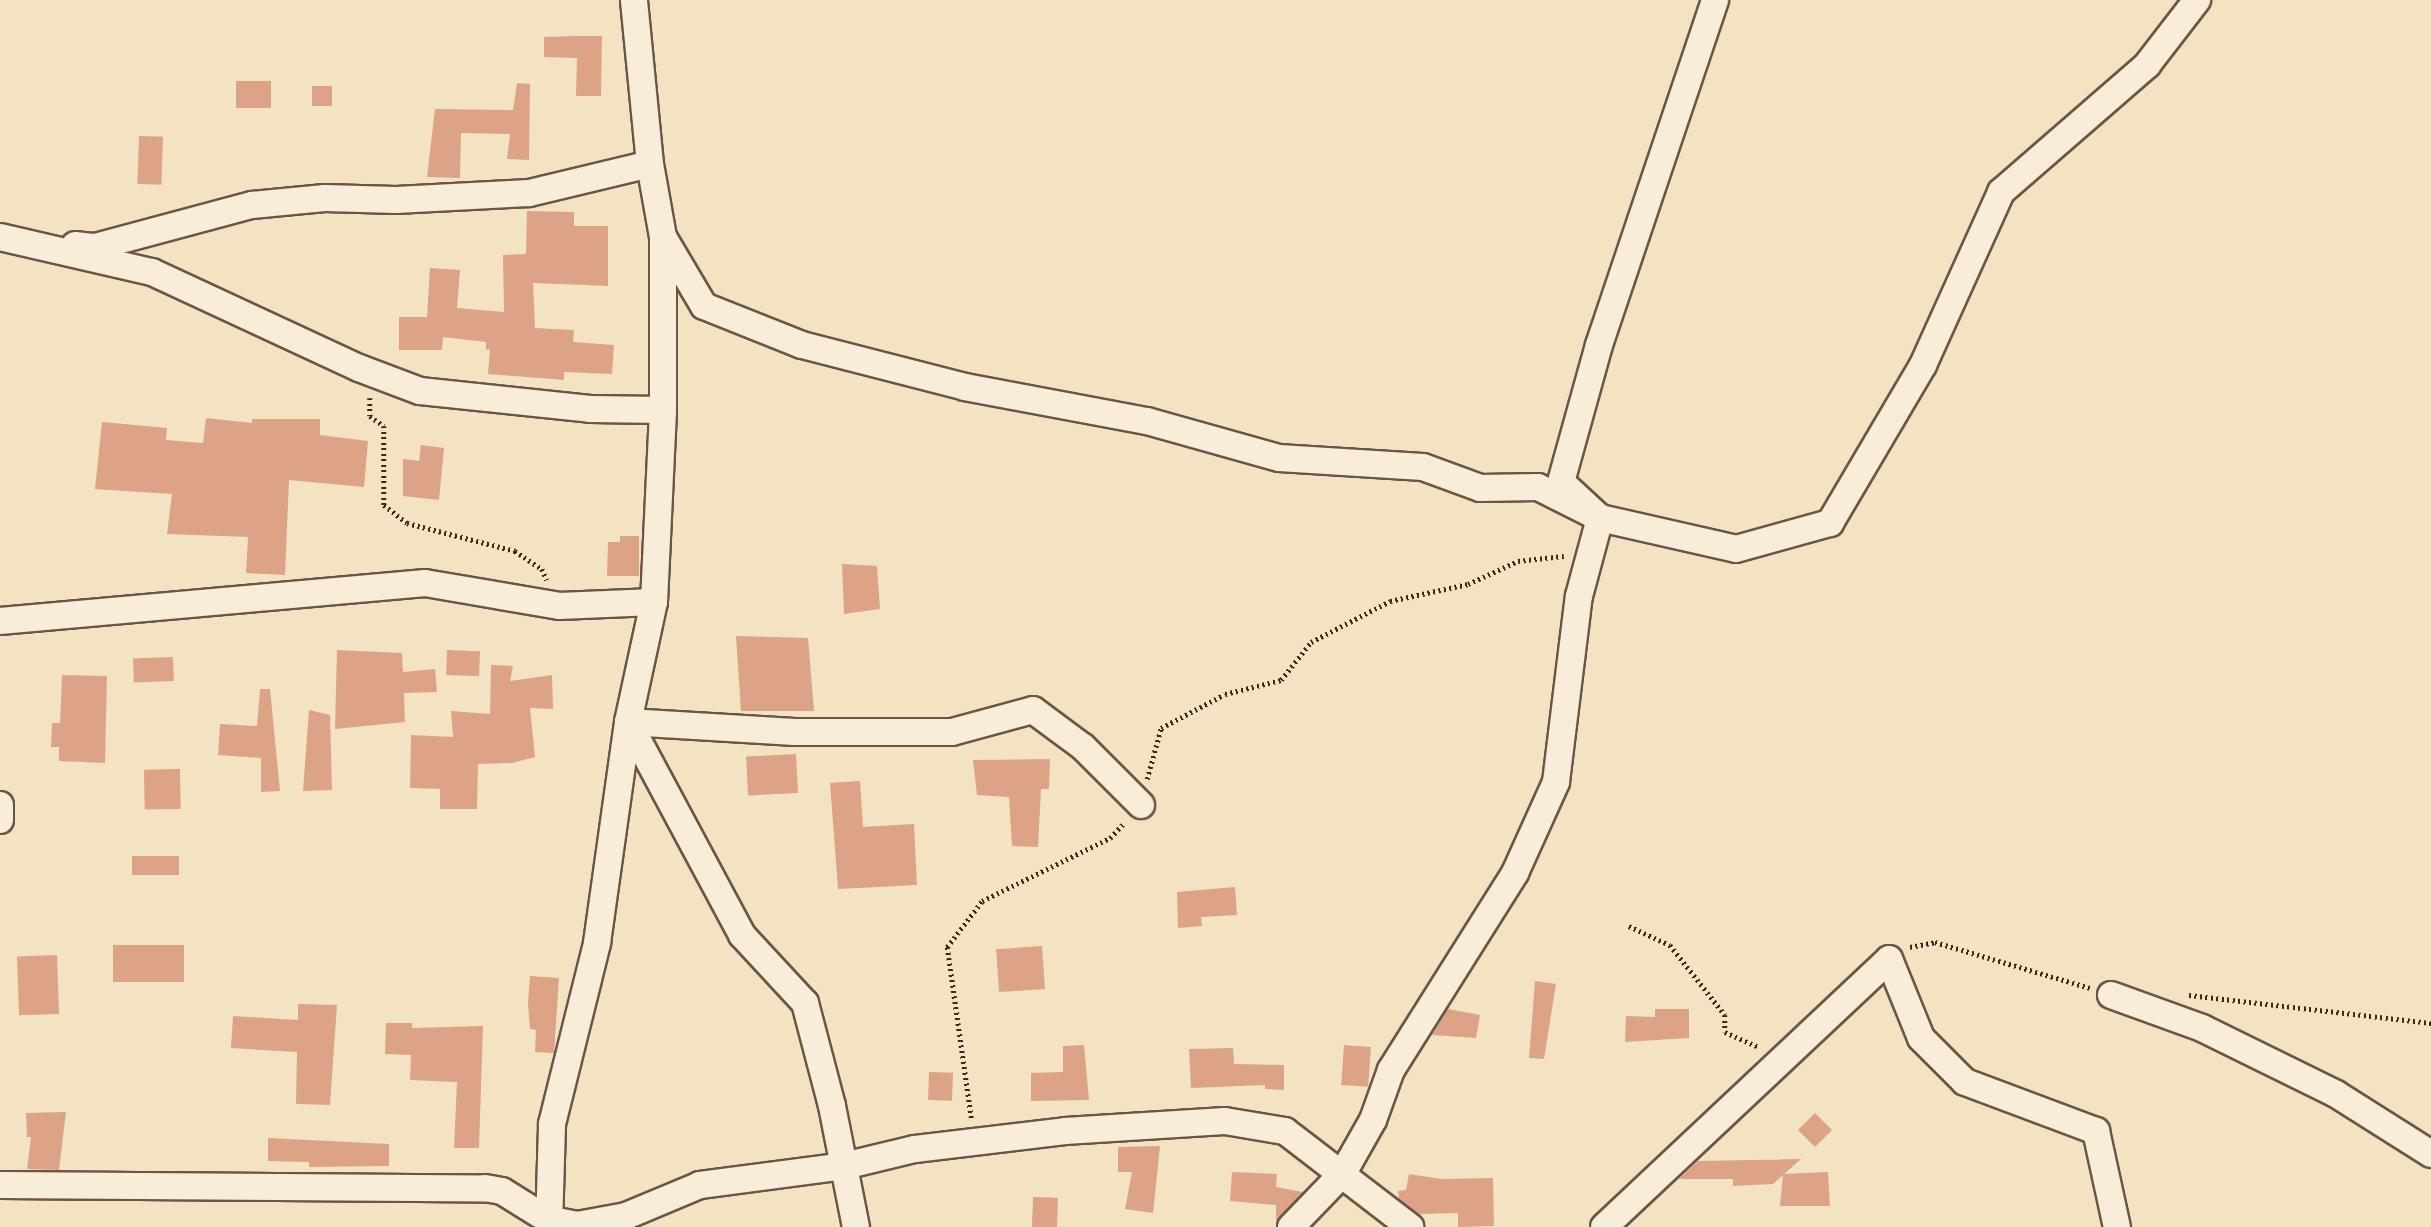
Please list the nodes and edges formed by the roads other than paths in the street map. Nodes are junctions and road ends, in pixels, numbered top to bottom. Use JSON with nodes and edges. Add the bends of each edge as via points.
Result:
{"nodes":[{"id":1,"x":634,"y":0,"type":"edge"},
{"id":2,"x":1715,"y":0,"type":"edge"},
{"id":3,"x":2197,"y":0,"type":"edge"},
{"id":4,"x":650,"y":164,"type":"junction"},
{"id":5,"x":0,"y":237,"type":"edge"},
{"id":6,"x":663,"y":237,"type":"junction"},
{"id":7,"x":663,"y":410,"type":"junction"},
{"id":8,"x":1601,"y":518,"type":"junction"},
{"id":9,"x":654,"y":602,"type":"junction"},
{"id":10,"x":0,"y":621,"type":"edge"},
{"id":11,"x":628,"y":722,"type":"junction"},
{"id":12,"x":0,"y":805,"type":"edge"},
{"id":13,"x":1140,"y":805,"type":"road end"},
{"id":14,"x":0,"y":820,"type":"edge"},
{"id":15,"x":2111,"y":995,"type":"road end"},
{"id":16,"x":2431,"y":1154,"type":"edge"},
{"id":17,"x":844,"y":1166,"type":"junction"},
{"id":18,"x":1343,"y":1173,"type":"junction"},
{"id":19,"x":0,"y":1185,"type":"edge"},
{"id":20,"x":548,"y":1223,"type":"edge"},
{"id":21,"x":856,"y":1227,"type":"edge"},
{"id":22,"x":1291,"y":1227,"type":"edge"},
{"id":23,"x":1410,"y":1227,"type":"edge"},
{"id":24,"x":1604,"y":1227,"type":"edge"},
{"id":25,"x":2117,"y":1227,"type":"edge"}],
"edges":[{"from":1,"to":4,"type":"street"},
{"from":2,"to":8,"type":"street","via":[[1599,345],[1561,482]]},
{"from":3,"to":8,"type":"street","via":[[2147,65],[2001,192],[1923,365],[1830,523],[1735,549]]},
{"from":4,"to":5,"type":"street","via":[[529,193],[396,200],[325,198],[252,205],[95,247]]},
{"from":4,"to":6,"type":"street"},
{"from":5,"to":7,"type":"street","via":[[152,272],[359,368],[420,391],[590,409]]},
{"from":6,"to":7,"type":"street"},
{"from":6,"to":8,"type":"street","via":[[704,306],[802,345],[965,387],[1146,421],[1279,458],[1423,467],[1480,488],[1538,487]]},
{"from":7,"to":9,"type":"street"},
{"from":8,"to":18,"type":"street","via":[[1579,596],[1556,782],[1515,873],[1391,1070],[1373,1120]]},
{"from":9,"to":10,"type":"street","via":[[559,606],[425,583]]},
{"from":9,"to":11,"type":"street"},
{"from":11,"to":13,"type":"street","via":[[795,733],[951,733],[1033,710],[1083,747]]},
{"from":11,"to":17,"type":"street","via":[[742,935],[805,1003]]},
{"from":11,"to":20,"type":"street","via":[[597,943],[552,1124]]},
{"from":12,"to":14,"type":"street"},
{"from":15,"to":16,"type":"street","via":[[2202,1028],[2336,1094]]},
{"from":17,"to":18,"type":"street","via":[[975,1139],[1225,1121],[1285,1131]]},
{"from":17,"to":20,"type":"street","via":[[700,1185],[626,1216],[577,1225]]},
{"from":17,"to":21,"type":"street"},
{"from":18,"to":22,"type":"street"},
{"from":18,"to":23,"type":"street"},
{"from":19,"to":20,"type":"street","via":[[485,1188],[502,1191]]},
{"from":24,"to":25,"type":"street","via":[[1889,959],[1921,1038],[1965,1082],[2096,1131]]}]}
